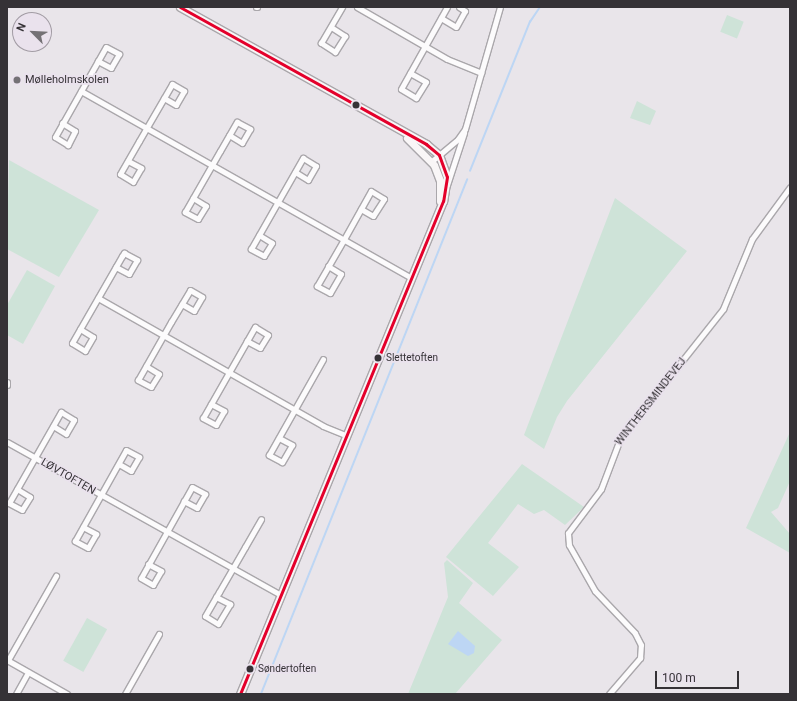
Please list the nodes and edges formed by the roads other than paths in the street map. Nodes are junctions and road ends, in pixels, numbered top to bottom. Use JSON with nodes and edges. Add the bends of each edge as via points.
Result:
{"nodes":[{"id":1,"x":180,"y":7,"type":"edge"},
{"id":2,"x":342,"y":7,"type":"edge"},
{"id":3,"x":357,"y":7,"type":"edge"},
{"id":4,"x":447,"y":7,"type":"edge"},
{"id":5,"x":459,"y":7,"type":"edge"},
{"id":6,"x":500,"y":7,"type":"edge"},
{"id":7,"x":441,"y":18,"type":"junction"},
{"id":8,"x":331,"y":27,"type":"junction"},
{"id":9,"x":425,"y":46,"type":"junction"},
{"id":10,"x":98,"y":61,"type":"dead end"},
{"id":11,"x":481,"y":72,"type":"junction"},
{"id":12,"x":410,"y":73,"type":"junction"},
{"id":13,"x":81,"y":91,"type":"junction"},
{"id":14,"x":164,"y":98,"type":"dead end"},
{"id":15,"x":62,"y":123,"type":"dead end"},
{"id":16,"x":146,"y":128,"type":"junction"},
{"id":17,"x":464,"y":129,"type":"junction"},
{"id":18,"x":398,"y":130,"type":"junction"},
{"id":19,"x":229,"y":136,"type":"dead end"},
{"id":20,"x":439,"y":155,"type":"junction"},
{"id":21,"x":128,"y":161,"type":"dead end"},
{"id":22,"x":432,"y":161,"type":"junction"},
{"id":23,"x":212,"y":166,"type":"junction"},
{"id":24,"x":295,"y":172,"type":"dead end"},
{"id":25,"x":448,"y":186,"type":"junction"},
{"id":26,"x":790,"y":187,"type":"edge"},
{"id":27,"x":193,"y":198,"type":"dead end"},
{"id":28,"x":277,"y":204,"type":"junction"},
{"id":29,"x":361,"y":209,"type":"junction"},
{"id":30,"x":436,"y":214,"type":"junction"},
{"id":31,"x":259,"y":235,"type":"dead end"},
{"id":32,"x":343,"y":241,"type":"junction"},
{"id":33,"x":328,"y":266,"type":"junction"},
{"id":34,"x":116,"y":267,"type":"dead end"},
{"id":35,"x":410,"y":277,"type":"junction"},
{"id":36,"x":98,"y":298,"type":"junction"},
{"id":37,"x":182,"y":304,"type":"dead end"},
{"id":38,"x":80,"y":329,"type":"dead end"},
{"id":39,"x":164,"y":335,"type":"junction"},
{"id":40,"x":247,"y":341,"type":"dead end"},
{"id":41,"x":323,"y":359,"type":"dead end"},
{"id":42,"x":146,"y":366,"type":"dead end"},
{"id":43,"x":229,"y":372,"type":"junction"},
{"id":44,"x":211,"y":404,"type":"dead end"},
{"id":45,"x":294,"y":409,"type":"junction"},
{"id":46,"x":53,"y":426,"type":"dead end"},
{"id":47,"x":346,"y":435,"type":"junction"},
{"id":48,"x":279,"y":438,"type":"junction"},
{"id":49,"x":7,"y":442,"type":"edge"},
{"id":50,"x":35,"y":458,"type":"junction"},
{"id":51,"x":118,"y":464,"type":"dead end"},
{"id":52,"x":17,"y":489,"type":"dead end"},
{"id":53,"x":101,"y":495,"type":"junction"},
{"id":54,"x":184,"y":501,"type":"dead end"},
{"id":55,"x":261,"y":518,"type":"dead end"},
{"id":56,"x":83,"y":527,"type":"dead end"},
{"id":57,"x":166,"y":532,"type":"junction"},
{"id":58,"x":148,"y":564,"type":"dead end"},
{"id":59,"x":232,"y":569,"type":"junction"},
{"id":60,"x":56,"y":576,"type":"dead end"},
{"id":61,"x":280,"y":595,"type":"junction"},
{"id":62,"x":216,"y":597,"type":"junction"},
{"id":63,"x":159,"y":634,"type":"dead end"},
{"id":64,"x":8,"y":660,"type":"edge"},
{"id":65,"x":28,"y":672,"type":"junction"},
{"id":66,"x":16,"y":694,"type":"edge"},
{"id":67,"x":68,"y":694,"type":"edge"},
{"id":68,"x":125,"y":694,"type":"edge"},
{"id":69,"x":240,"y":694,"type":"edge"},
{"id":70,"x":609,"y":694,"type":"edge"}],
"edges":[{"from":1,"to":18,"type":"street"},
{"from":2,"to":8,"type":"street"},
{"from":3,"to":9,"type":"street"},
{"from":4,"to":7,"type":"street"},
{"from":5,"to":7,"type":"street","via":[[465,10],[456,27]]},
{"from":6,"to":11,"type":"street"},
{"from":7,"to":9,"type":"street"},
{"from":8,"to":8,"type":"street","via":[[321,43],[335,52],[345,36]]},
{"from":9,"to":11,"type":"street"},
{"from":9,"to":12,"type":"street"},
{"from":10,"to":13,"type":"street"},
{"from":11,"to":17,"type":"street"},
{"from":12,"to":12,"type":"street","via":[[401,89],[416,98],[426,82]]},
{"from":13,"to":15,"type":"street"},
{"from":13,"to":16,"type":"street"},
{"from":14,"to":16,"type":"street"},
{"from":16,"to":21,"type":"street"},
{"from":16,"to":23,"type":"street"},
{"from":17,"to":20,"type":"street"},
{"from":17,"to":25,"type":"street"},
{"from":18,"to":20,"type":"street","via":[[426,144]]},
{"from":18,"to":22,"type":"street"},
{"from":19,"to":23,"type":"street"},
{"from":20,"to":22,"type":"street"},
{"from":20,"to":25,"type":"street","via":[[446,170]]},
{"from":22,"to":30,"type":"street","via":[[441,190]]},
{"from":23,"to":27,"type":"street"},
{"from":23,"to":28,"type":"street"},
{"from":24,"to":28,"type":"street"},
{"from":25,"to":30,"type":"street"},
{"from":26,"to":70,"type":"street","name":"WINTHERSMINDEVEJ","via":[[752,240],[724,309],[620,438],[601,489],[568,533],[569,545],[595,591],[635,633],[641,645],[640,658]]},
{"from":28,"to":31,"type":"street"},
{"from":28,"to":32,"type":"street"},
{"from":29,"to":29,"type":"street","via":[[371,191],[384,198],[374,216]]},
{"from":29,"to":32,"type":"street"},
{"from":30,"to":35,"type":"street"},
{"from":32,"to":33,"type":"street"},
{"from":32,"to":35,"type":"street"},
{"from":33,"to":33,"type":"street","via":[[341,274],[330,293],[317,286]]},
{"from":34,"to":36,"type":"street"},
{"from":35,"to":47,"type":"street"},
{"from":36,"to":38,"type":"street"},
{"from":36,"to":39,"type":"street"},
{"from":37,"to":39,"type":"street"},
{"from":39,"to":42,"type":"street"},
{"from":39,"to":43,"type":"street"},
{"from":40,"to":43,"type":"street"},
{"from":41,"to":45,"type":"street"},
{"from":43,"to":44,"type":"street"},
{"from":43,"to":45,"type":"street"},
{"from":45,"to":47,"type":"street"},
{"from":45,"to":48,"type":"street"},
{"from":46,"to":50,"type":"street","name":"LØVTOFTEN"},
{"from":47,"to":61,"type":"street"},
{"from":48,"to":48,"type":"street","via":[[269,455],[282,462],[292,445]]},
{"from":49,"to":50,"type":"street","name":"LØVTOFTEN"},
{"from":50,"to":52,"type":"street","name":"LØVTOFTEN"},
{"from":50,"to":53,"type":"street","name":"LØVTOFTEN"},
{"from":51,"to":53,"type":"street","name":"LØVTOFTEN"},
{"from":53,"to":56,"type":"street","name":"LØVTOFTEN"},
{"from":53,"to":57,"type":"street","name":"LØVTOFTEN"},
{"from":54,"to":57,"type":"street"},
{"from":55,"to":59,"type":"street"},
{"from":57,"to":58,"type":"street"},
{"from":57,"to":59,"type":"street","name":"LØVTOFTEN"},
{"from":59,"to":61,"type":"street","name":"LØVTOFTEN"},
{"from":59,"to":62,"type":"street"},
{"from":60,"to":64,"type":"street"},
{"from":61,"to":69,"type":"street"},
{"from":62,"to":62,"type":"street","via":[[230,604],[218,624],[205,616]]},
{"from":63,"to":68,"type":"street"},
{"from":64,"to":65,"type":"street"},
{"from":65,"to":66,"type":"street"},
{"from":65,"to":67,"type":"street"}]}
